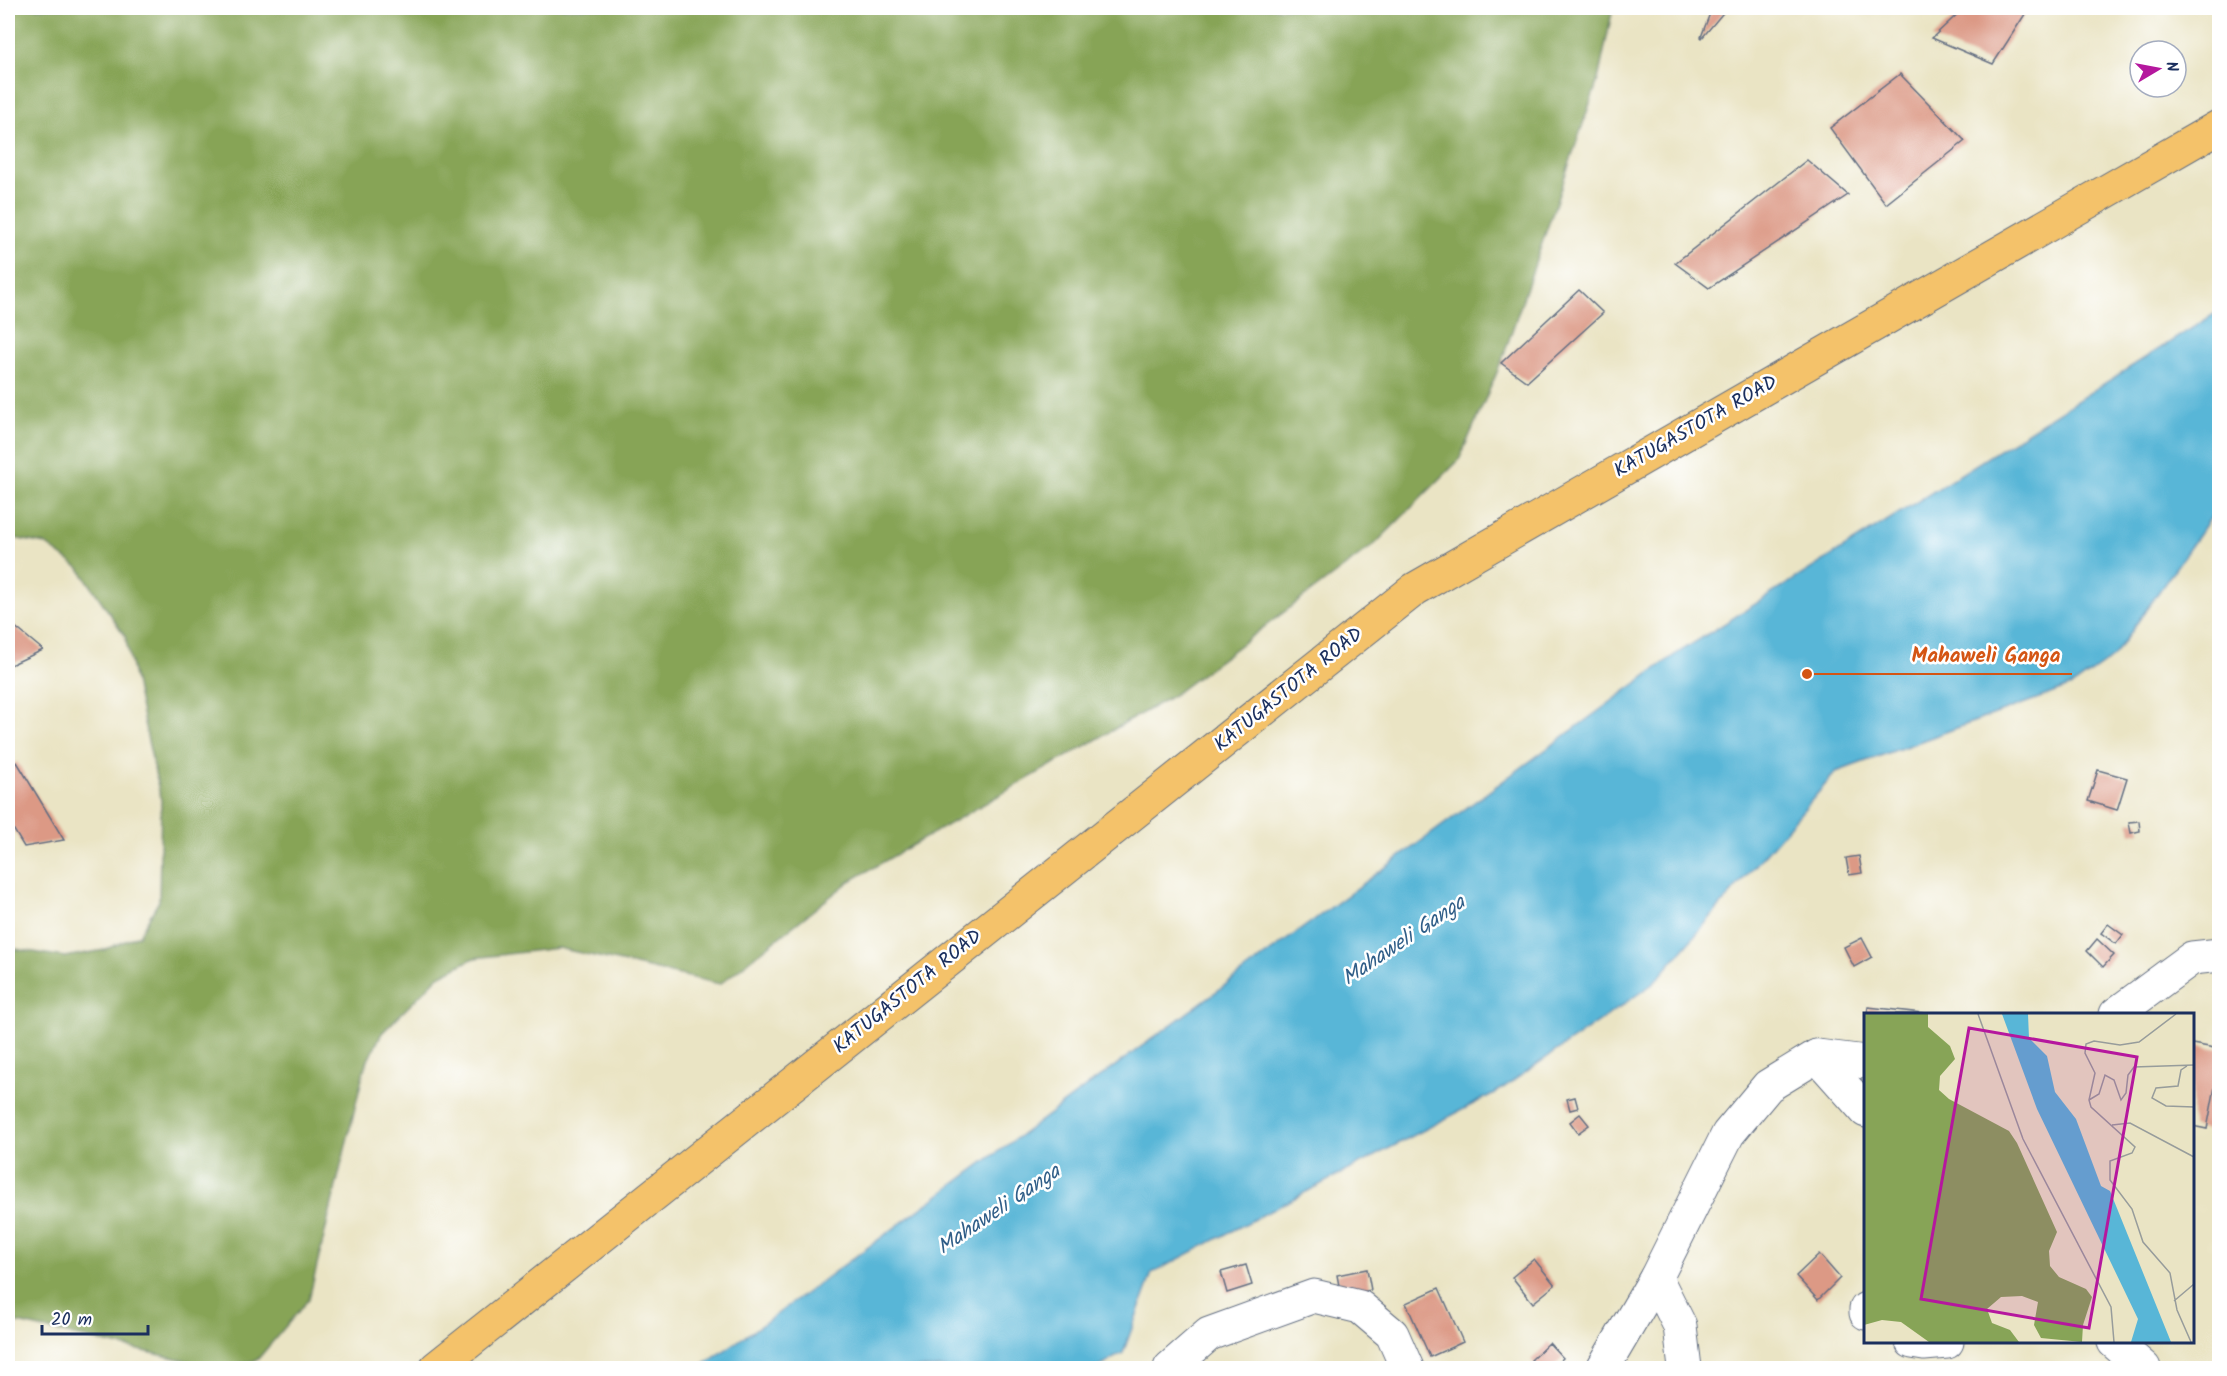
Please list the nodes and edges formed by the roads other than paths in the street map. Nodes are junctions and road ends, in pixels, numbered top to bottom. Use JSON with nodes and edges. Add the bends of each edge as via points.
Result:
{"nodes":[{"id":1,"x":2220,"y":126,"type":"edge"},
{"id":2,"x":2220,"y":955,"type":"edge"},
{"id":3,"x":2117,"y":1013,"type":"edge"},
{"id":4,"x":1816,"y":1056,"type":"junction"},
{"id":5,"x":1864,"y":1062,"type":"edge"},
{"id":6,"x":1864,"y":1109,"type":"edge"},
{"id":7,"x":1656,"y":1278,"type":"junction"},
{"id":8,"x":2116,"y":1343,"type":"edge"},
{"id":9,"x":436,"y":1368,"type":"edge"},
{"id":10,"x":1170,"y":1368,"type":"edge"},
{"id":11,"x":1407,"y":1368,"type":"edge"},
{"id":12,"x":1603,"y":1368,"type":"edge"},
{"id":13,"x":1685,"y":1368,"type":"edge"},
{"id":14,"x":2144,"y":1368,"type":"edge"}],
"edges":[{"from":1,"to":9,"type":"main road","name":"KATUGASTOTA ROAD","via":[[1414,590]]},
{"from":2,"to":3,"type":"street","via":[[2192,958]]},
{"from":4,"to":5,"type":"street"},
{"from":4,"to":6,"type":"street"},
{"from":4,"to":7,"type":"street","via":[[1768,1086],[1728,1134]]},
{"from":7,"to":12,"type":"street"},
{"from":7,"to":13,"type":"street","via":[[1680,1326]]},
{"from":8,"to":14,"type":"street"},
{"from":10,"to":11,"type":"street","via":[[1209,1334],[1314,1296],[1360,1307],[1392,1335]]}]}
